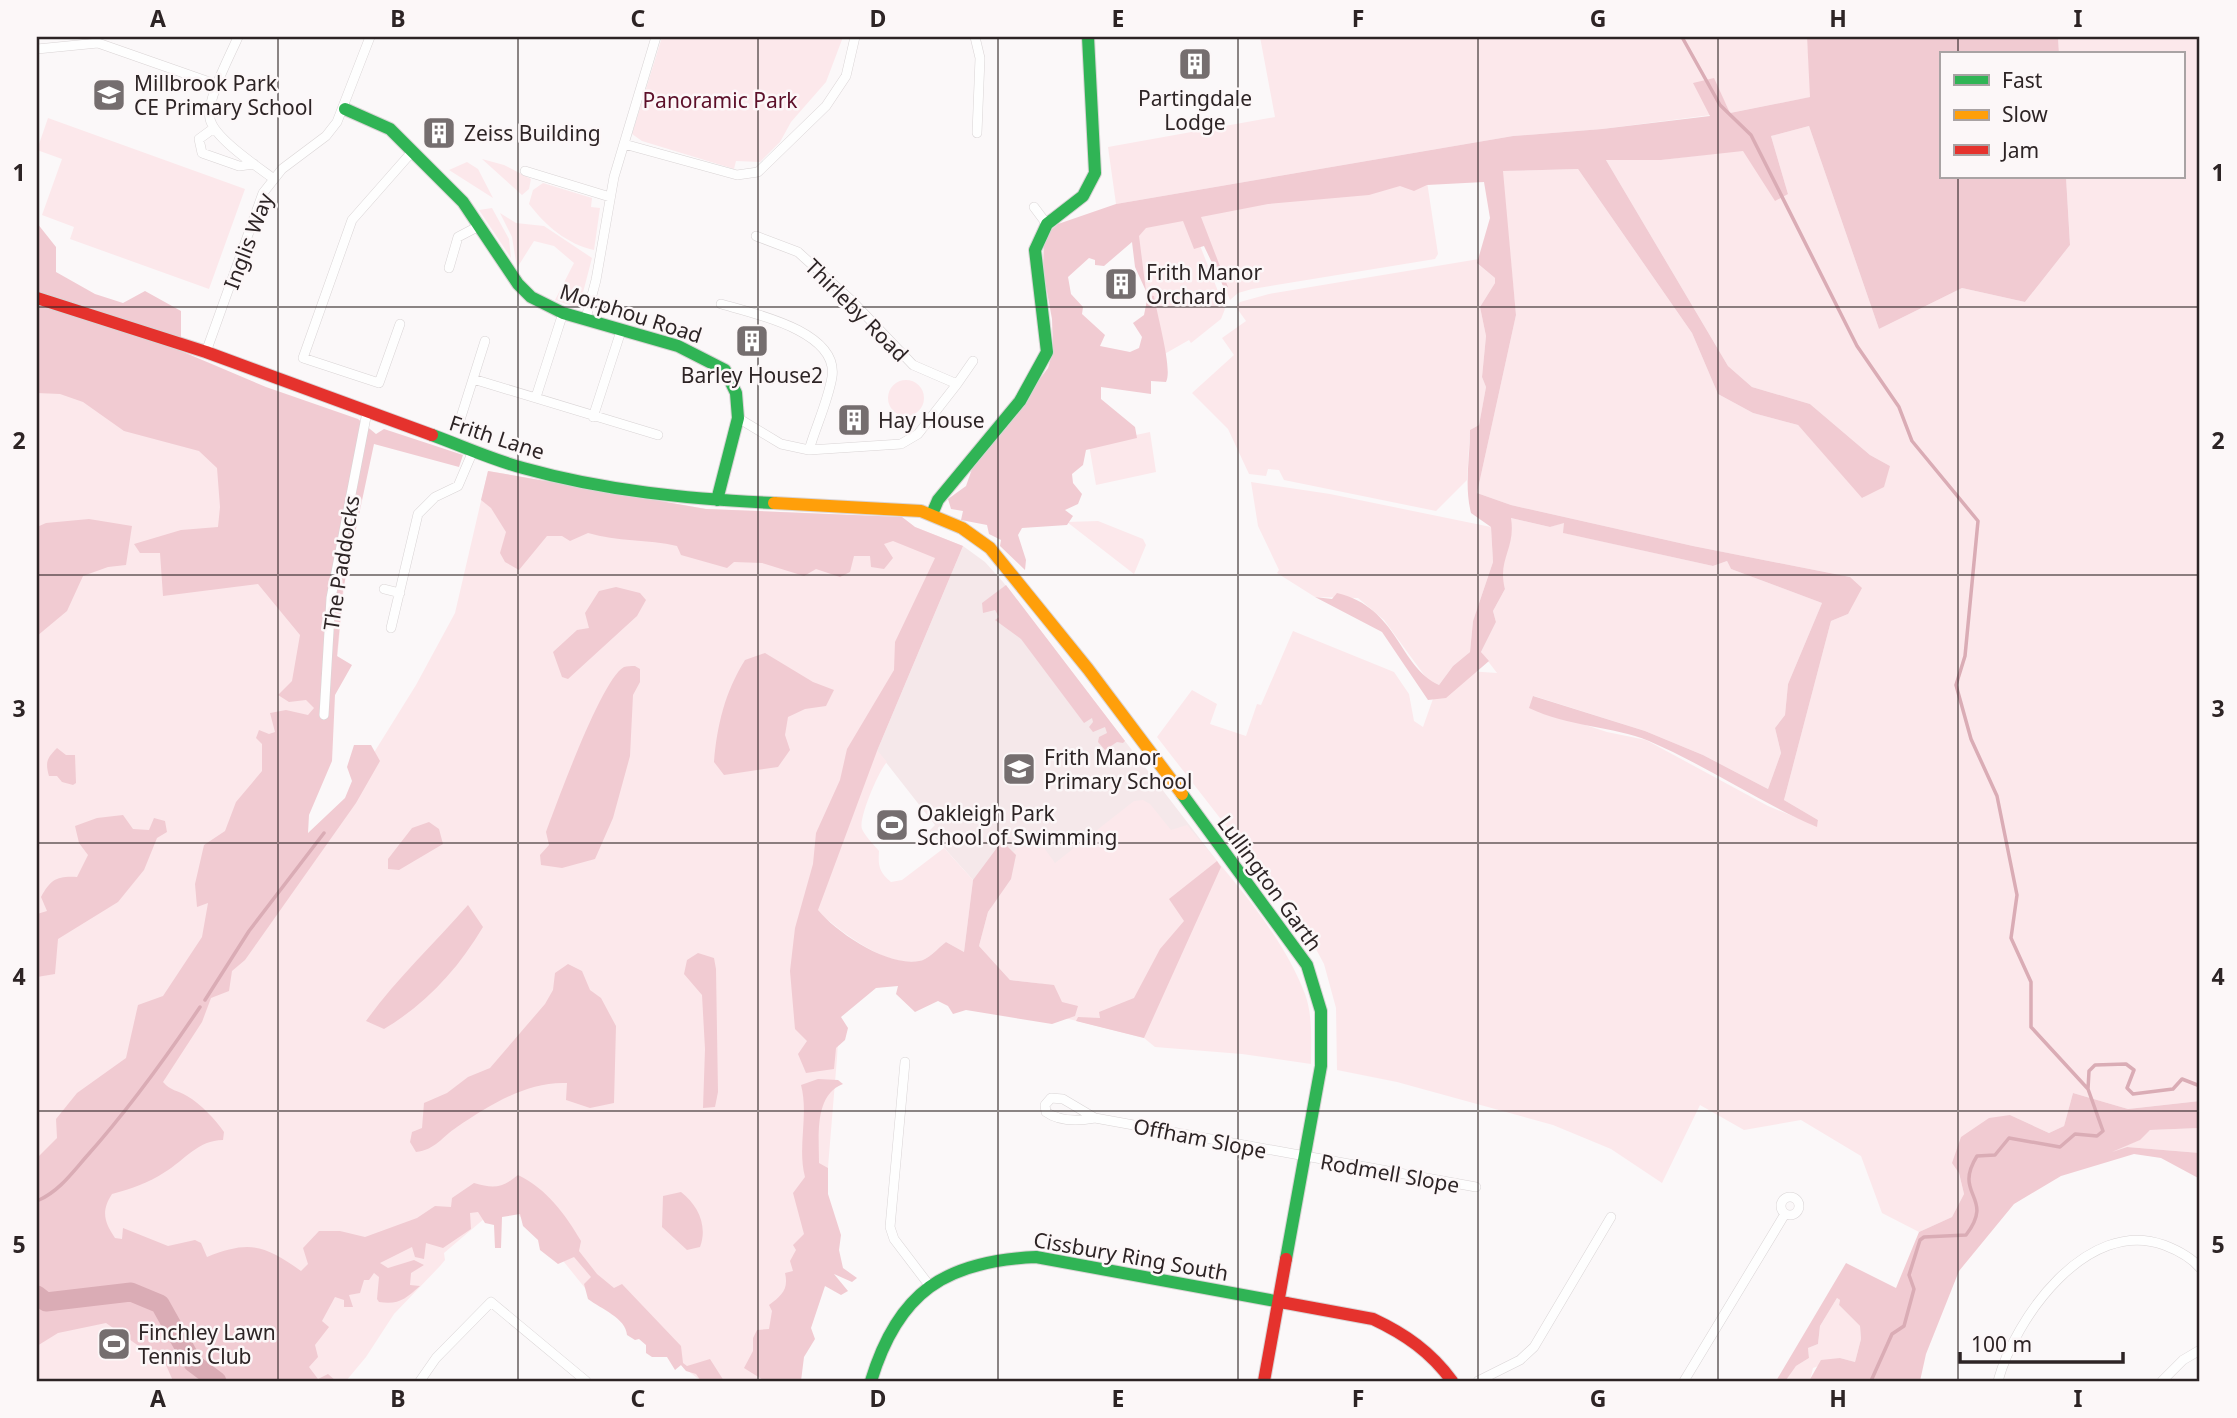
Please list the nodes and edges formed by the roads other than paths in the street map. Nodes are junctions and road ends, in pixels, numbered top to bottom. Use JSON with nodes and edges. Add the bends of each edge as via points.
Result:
{"nodes":[{"id":1,"x":238,"y":37,"type":"edge"},
{"id":2,"x":370,"y":37,"type":"edge"},
{"id":3,"x":656,"y":37,"type":"edge"},
{"id":4,"x":855,"y":37,"type":"edge"},
{"id":5,"x":975,"y":37,"type":"edge"},
{"id":6,"x":1088,"y":37,"type":"edge"},
{"id":7,"x":99,"y":40,"type":"edge"},
{"id":8,"x":37,"y":49,"type":"edge"},
{"id":9,"x":218,"y":85,"type":"junction"},
{"id":10,"x":345,"y":109,"type":"junction"},
{"id":11,"x":214,"y":128,"type":"junction"},
{"id":12,"x":976,"y":133,"type":"dead end"},
{"id":13,"x":624,"y":144,"type":"junction"},
{"id":14,"x":411,"y":153,"type":"junction"},
{"id":15,"x":254,"y":164,"type":"junction"},
{"id":16,"x":524,"y":171,"type":"dead end"},
{"id":17,"x":274,"y":179,"type":"junction"},
{"id":18,"x":610,"y":197,"type":"junction"},
{"id":19,"x":1034,"y":207,"type":"dead end"},
{"id":20,"x":1046,"y":223,"type":"junction"},
{"id":21,"x":479,"y":226,"type":"junction"},
{"id":22,"x":756,"y":236,"type":"dead end"},
{"id":23,"x":449,"y":268,"type":"dead end"},
{"id":24,"x":37,"y":298,"type":"edge"},
{"id":25,"x":721,"y":304,"type":"dead end"},
{"id":26,"x":563,"y":313,"type":"junction"},
{"id":27,"x":586,"y":318,"type":"junction"},
{"id":28,"x":400,"y":324,"type":"dead end"},
{"id":29,"x":621,"y":331,"type":"junction"},
{"id":30,"x":485,"y":341,"type":"dead end"},
{"id":31,"x":206,"y":352,"type":"junction"},
{"id":32,"x":973,"y":361,"type":"dead end"},
{"id":33,"x":473,"y":379,"type":"junction"},
{"id":34,"x":957,"y":384,"type":"junction"},
{"id":35,"x":536,"y":397,"type":"junction"},
{"id":36,"x":367,"y":412,"type":"junction"},
{"id":37,"x":593,"y":417,"type":"junction"},
{"id":38,"x":738,"y":418,"type":"junction"},
{"id":39,"x":460,"y":420,"type":"dead end"},
{"id":40,"x":659,"y":435,"type":"dead end"},
{"id":41,"x":809,"y":450,"type":"junction"},
{"id":42,"x":472,"y":451,"type":"junction"},
{"id":43,"x":717,"y":500,"type":"junction"},
{"id":44,"x":932,"y":514,"type":"junction"},
{"id":45,"x":962,"y":528,"type":"joint"},
{"id":46,"x":384,"y":589,"type":"dead end"},
{"id":47,"x":400,"y":593,"type":"junction"},
{"id":48,"x":391,"y":628,"type":"dead end"},
{"id":49,"x":324,"y":715,"type":"dead end"},
{"id":50,"x":905,"y":1062,"type":"dead end"},
{"id":51,"x":1095,"y":1118,"type":"junction"},
{"id":52,"x":1304,"y":1158,"type":"junction"},
{"id":53,"x":1476,"y":1187,"type":"dead end"},
{"id":54,"x":1785,"y":1214,"type":"dead end"},
{"id":55,"x":1611,"y":1217,"type":"dead end"},
{"id":56,"x":2200,"y":1268,"type":"edge"},
{"id":57,"x":929,"y":1285,"type":"junction"},
{"id":58,"x":1278,"y":1300,"type":"junction"},
{"id":59,"x":2200,"y":1350,"type":"edge"},
{"id":60,"x":421,"y":1381,"type":"edge"},
{"id":61,"x":586,"y":1381,"type":"edge"},
{"id":62,"x":871,"y":1381,"type":"edge"},
{"id":63,"x":1264,"y":1381,"type":"edge"},
{"id":64,"x":1452,"y":1381,"type":"edge"},
{"id":65,"x":1478,"y":1381,"type":"edge"},
{"id":66,"x":1684,"y":1381,"type":"edge"},
{"id":67,"x":1998,"y":1381,"type":"edge"},
{"id":68,"x":2162,"y":1381,"type":"edge"}],
"edges":[{"from":1,"to":9,"type":"street"},
{"from":2,"to":10,"type":"street","name":"Inglis Way"},
{"from":3,"to":13,"type":"street"},
{"from":4,"to":13,"type":"street","via":[[846,76],[826,106],[758,172],[737,175]]},
{"from":5,"to":12,"type":"street","via":[[980,58]]},
{"from":6,"to":20,"type":"street","via":[[1095,173],[1090,192]]},
{"from":7,"to":8,"type":"street"},
{"from":7,"to":9,"type":"street"},
{"from":9,"to":11,"type":"street","via":[[210,111]]},
{"from":10,"to":14,"type":"street","name":"Morphou Road","via":[[390,129]]},
{"from":10,"to":17,"type":"street","name":"Inglis Way","via":[[326,136]]},
{"from":11,"to":15,"type":"street"},
{"from":11,"to":15,"type":"street","via":[[199,139],[202,153],[239,166]]},
{"from":13,"to":18,"type":"street"},
{"from":14,"to":21,"type":"street","name":"Morphou Road","via":[[463,202]]},
{"from":14,"to":28,"type":"street","via":[[352,219],[303,358],[379,383]]},
{"from":15,"to":17,"type":"street"},
{"from":16,"to":18,"type":"street"},
{"from":17,"to":31,"type":"street","name":"Inglis Way","via":[[252,220]]},
{"from":18,"to":27,"type":"street"},
{"from":19,"to":20,"type":"street"},
{"from":20,"to":44,"type":"street","via":[[1035,250],[1047,352],[1020,401]]},
{"from":21,"to":23,"type":"street","via":[[458,237]]},
{"from":21,"to":26,"type":"street","name":"Morphou Road","via":[[518,285]]},
{"from":22,"to":34,"type":"street","name":"Thirleby Road","via":[[798,252],[913,365]]},
{"from":24,"to":31,"type":"street","name":"Frith Lane"},
{"from":25,"to":41,"type":"street","via":[[800,331],[827,355],[832,375]]},
{"from":26,"to":27,"type":"street","name":"Morphou Road"},
{"from":26,"to":35,"type":"street"},
{"from":27,"to":29,"type":"street","name":"Morphou Road"},
{"from":29,"to":37,"type":"street"},
{"from":29,"to":38,"type":"street","name":"Morphou Road","via":[[678,346],[726,370],[736,393]]},
{"from":30,"to":33,"type":"street"},
{"from":31,"to":36,"type":"street","name":"Frith Lane"},
{"from":32,"to":34,"type":"street"},
{"from":33,"to":35,"type":"street"},
{"from":33,"to":39,"type":"street"},
{"from":34,"to":41,"type":"street","via":[[918,435],[901,444]]},
{"from":35,"to":37,"type":"street"},
{"from":36,"to":42,"type":"street","name":"Frith Lane"},
{"from":36,"to":49,"type":"street","name":"The Paddocks","via":[[331,598]]},
{"from":37,"to":40,"type":"street"},
{"from":38,"to":41,"type":"street","via":[[781,444]]},
{"from":38,"to":43,"type":"street","name":"Morphou Road"},
{"from":42,"to":43,"type":"street","name":"Frith Lane","via":[[602,486]]},
{"from":42,"to":47,"type":"street","via":[[458,486],[435,497],[418,514]]},
{"from":43,"to":44,"type":"street","name":"Frith Lane"},
{"from":44,"to":45,"type":"street","name":"Frith Lane"},
{"from":45,"to":52,"type":"street","name":"Lullington Garth","via":[[990,548],[1088,669],[1307,965],[1323,1035]]},
{"from":46,"to":47,"type":"street"},
{"from":47,"to":48,"type":"street"},
{"from":50,"to":57,"type":"street","via":[[890,1227]]},
{"from":51,"to":51,"type":"street","name":"Offham Slope","via":[[1078,1121],[1052,1116],[1045,1105],[1051,1098],[1063,1099]]},
{"from":51,"to":52,"type":"street","name":"Offham Slope"},
{"from":52,"to":53,"type":"street","name":"Rodmell Slope"},
{"from":52,"to":58,"type":"street","name":"Lullington Garth"},
{"from":54,"to":66,"type":"street"},
{"from":55,"to":65,"type":"street","via":[[1528,1355]]},
{"from":56,"to":67,"type":"street","via":[[2175,1249],[2155,1242],[2120,1243],[2085,1256],[2065,1272],[2025,1321]]},
{"from":57,"to":58,"type":"street","name":"Cissbury Ring South","via":[[971,1263],[1036,1257]]},
{"from":57,"to":62,"type":"street","name":"Cissbury Ring South","via":[[893,1324]]},
{"from":58,"to":63,"type":"street","name":"Lullington Garth"},
{"from":58,"to":64,"type":"street","name":"Cissbury Ring South","via":[[1373,1320],[1407,1334],[1427,1349]]},
{"from":59,"to":68,"type":"street"},
{"from":60,"to":61,"type":"street","via":[[490,1297]]}]}
